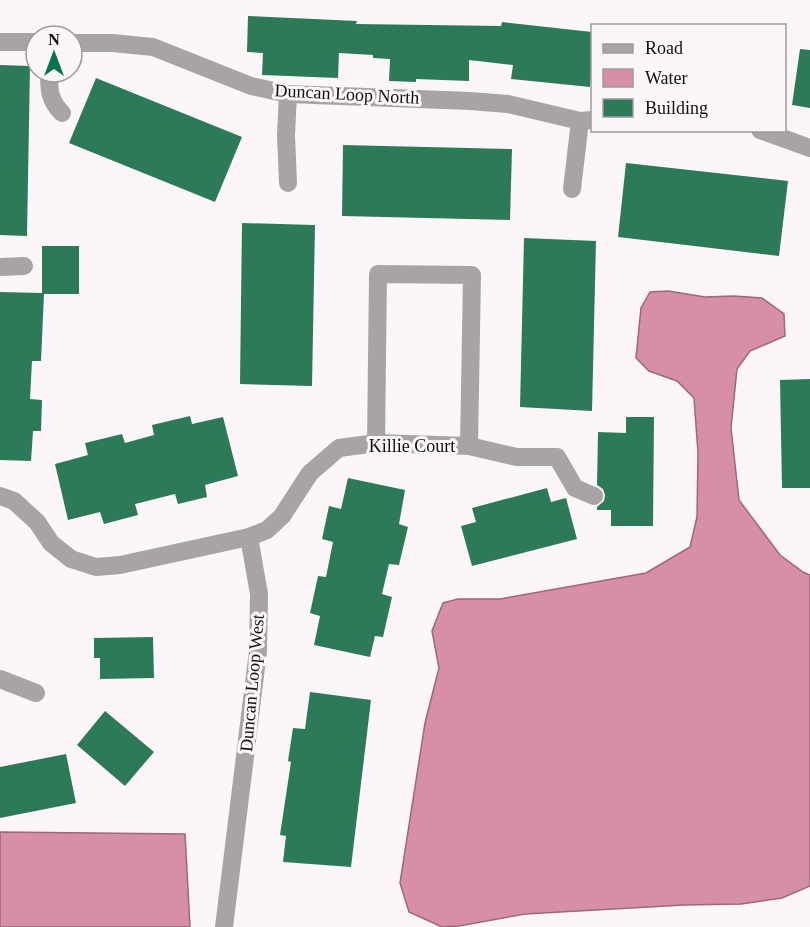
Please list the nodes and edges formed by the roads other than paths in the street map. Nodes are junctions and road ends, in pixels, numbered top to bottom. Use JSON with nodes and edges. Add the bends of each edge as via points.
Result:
{"nodes":[{"id":1,"x":0,"y":42,"type":"edge"},
{"id":2,"x":24,"y":42,"type":"edge"},
{"id":3,"x":84,"y":43,"type":"edge"},
{"id":4,"x":49,"y":84,"type":"edge"},
{"id":5,"x":288,"y":94,"type":"junction"},
{"id":6,"x":62,"y":113,"type":"dead end"},
{"id":7,"x":586,"y":121,"type":"edge"},
{"id":8,"x":766,"y":132,"type":"edge"},
{"id":9,"x":810,"y":148,"type":"edge"},
{"id":10,"x":288,"y":183,"type":"dead end"},
{"id":11,"x":572,"y":189,"type":"dead end"},
{"id":12,"x":24,"y":266,"type":"dead end"},
{"id":13,"x":0,"y":267,"type":"edge"},
{"id":14,"x":376,"y":443,"type":"junction"},
{"id":15,"x":469,"y":446,"type":"junction"},
{"id":16,"x":0,"y":496,"type":"edge"},
{"id":17,"x":594,"y":496,"type":"dead end"},
{"id":18,"x":249,"y":537,"type":"junction"},
{"id":19,"x":0,"y":679,"type":"edge"},
{"id":20,"x":36,"y":693,"type":"dead end"},
{"id":21,"x":224,"y":927,"type":"edge"}],
"edges":[{"from":1,"to":2,"type":"street"},
{"from":3,"to":5,"type":"street","name":"Duncan Loop North","via":[[153,47],[250,86]]},
{"from":4,"to":6,"type":"street","via":[[52,104]]},
{"from":5,"to":7,"type":"street","name":"Duncan Loop North","via":[[480,101]]},
{"from":5,"to":10,"type":"street"},
{"from":7,"to":11,"type":"street"},
{"from":8,"to":9,"type":"street"},
{"from":12,"to":13,"type":"street"},
{"from":14,"to":15,"type":"street","name":"Killie Court"},
{"from":14,"to":15,"type":"street","via":[[378,274],[472,275]]},
{"from":14,"to":18,"type":"street","name":"Killie Court","via":[[339,448],[310,473],[282,516],[267,530]]},
{"from":15,"to":17,"type":"street","name":"Killie Court","via":[[517,457],[557,457],[575,488]]},
{"from":16,"to":18,"type":"street","via":[[14,501],[71,560],[96,567]]},
{"from":18,"to":21,"type":"street","name":"Duncan Loop West","via":[[259,594],[258,651]]},
{"from":19,"to":20,"type":"street"}]}
